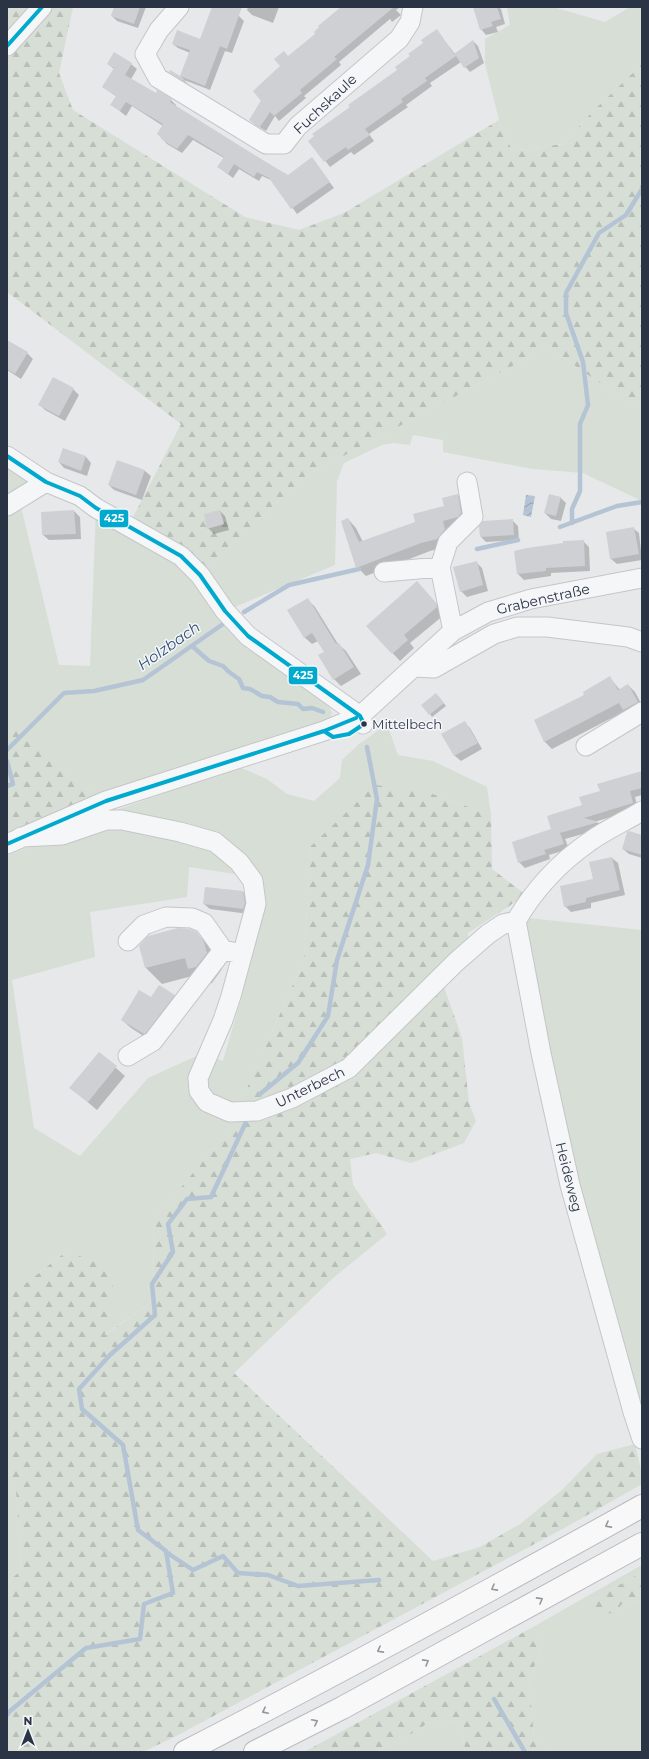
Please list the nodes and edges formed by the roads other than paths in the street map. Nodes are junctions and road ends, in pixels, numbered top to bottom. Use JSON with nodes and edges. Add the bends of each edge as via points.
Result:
{"nodes":[{"id":1,"x":42,"y":7,"type":"edge"},
{"id":2,"x":179,"y":7,"type":"edge"},
{"id":3,"x":413,"y":7,"type":"edge"},
{"id":4,"x":7,"y":46,"type":"edge"},
{"id":5,"x":7,"y":456,"type":"edge"},
{"id":6,"x":46,"y":482,"type":"junction"},
{"id":7,"x":467,"y":482,"type":"dead end"},
{"id":8,"x":7,"y":506,"type":"edge"},
{"id":9,"x":440,"y":567,"type":"junction"},
{"id":10,"x":384,"y":572,"type":"dead end"},
{"id":11,"x":642,"y":578,"type":"edge"},
{"id":12,"x":453,"y":631,"type":"junction"},
{"id":13,"x":642,"y":642,"type":"edge"},
{"id":14,"x":414,"y":667,"type":"junction"},
{"id":15,"x":642,"y":712,"type":"edge"},
{"id":16,"x":360,"y":716,"type":"junction"},
{"id":17,"x":586,"y":746,"type":"dead end"},
{"id":18,"x":642,"y":812,"type":"edge"},
{"id":19,"x":14,"y":840,"type":"edge"},
{"id":20,"x":519,"y":916,"type":"junction"},
{"id":21,"x":128,"y":942,"type":"dead end"},
{"id":22,"x":223,"y":950,"type":"junction"},
{"id":23,"x":242,"y":954,"type":"junction"},
{"id":24,"x":128,"y":1056,"type":"dead end"},
{"id":25,"x":642,"y":1439,"type":"edge"},
{"id":26,"x":642,"y":1506,"type":"edge"},
{"id":27,"x":642,"y":1544,"type":"edge"},
{"id":28,"x":185,"y":1752,"type":"edge"},
{"id":29,"x":255,"y":1752,"type":"edge"}],
"edges":[{"from":1,"to":4,"type":"street"},
{"from":2,"to":3,"type":"street","name":"Fuchskaule","via":[[159,30],[146,54],[158,78],[266,144],[284,144],[298,126],[399,39],[410,22]]},
{"from":5,"to":6,"type":"street"},
{"from":6,"to":8,"type":"street"},
{"from":6,"to":16,"type":"street","via":[[80,496],[181,556],[200,575],[225,611],[248,636]]},
{"from":7,"to":9,"type":"street","via":[[473,517],[448,542]]},
{"from":9,"to":10,"type":"street"},
{"from":9,"to":12,"type":"street"},
{"from":11,"to":12,"type":"street","name":"Grabenstraße","via":[[531,599],[488,612]]},
{"from":12,"to":14,"type":"street","name":"Grabenstraße"},
{"from":13,"to":14,"type":"street","via":[[628,637],[547,627],[517,627],[494,634],[434,668]]},
{"from":14,"to":16,"type":"street","name":"Grabenstraße"},
{"from":15,"to":17,"type":"street"},
{"from":16,"to":19,"type":"street","via":[[106,801]]},
{"from":18,"to":20,"type":"street","via":[[589,842],[550,875],[534,892]]},
{"from":19,"to":23,"type":"street","name":"Unterbech","via":[[62,835],[106,820],[122,820],[215,842],[239,862],[253,881],[256,904]]},
{"from":20,"to":23,"type":"street","name":"Unterbech","via":[[503,924],[472,948],[350,1068],[292,1098],[257,1111],[230,1112],[207,1102],[199,1091],[198,1078],[224,1020]]},
{"from":20,"to":25,"type":"street","name":"Heideweg","via":[[541,1053],[570,1185]]},
{"from":21,"to":22,"type":"street","via":[[144,925],[166,917],[192,918],[204,923]]},
{"from":22,"to":23,"type":"street"},
{"from":22,"to":24,"type":"street","via":[[153,1041]]},
{"from":26,"to":28,"type":"highway","one_way":true,"via":[[456,1609]]},
{"from":29,"to":27,"type":"highway","one_way":true,"via":[[342,1708]]}]}
